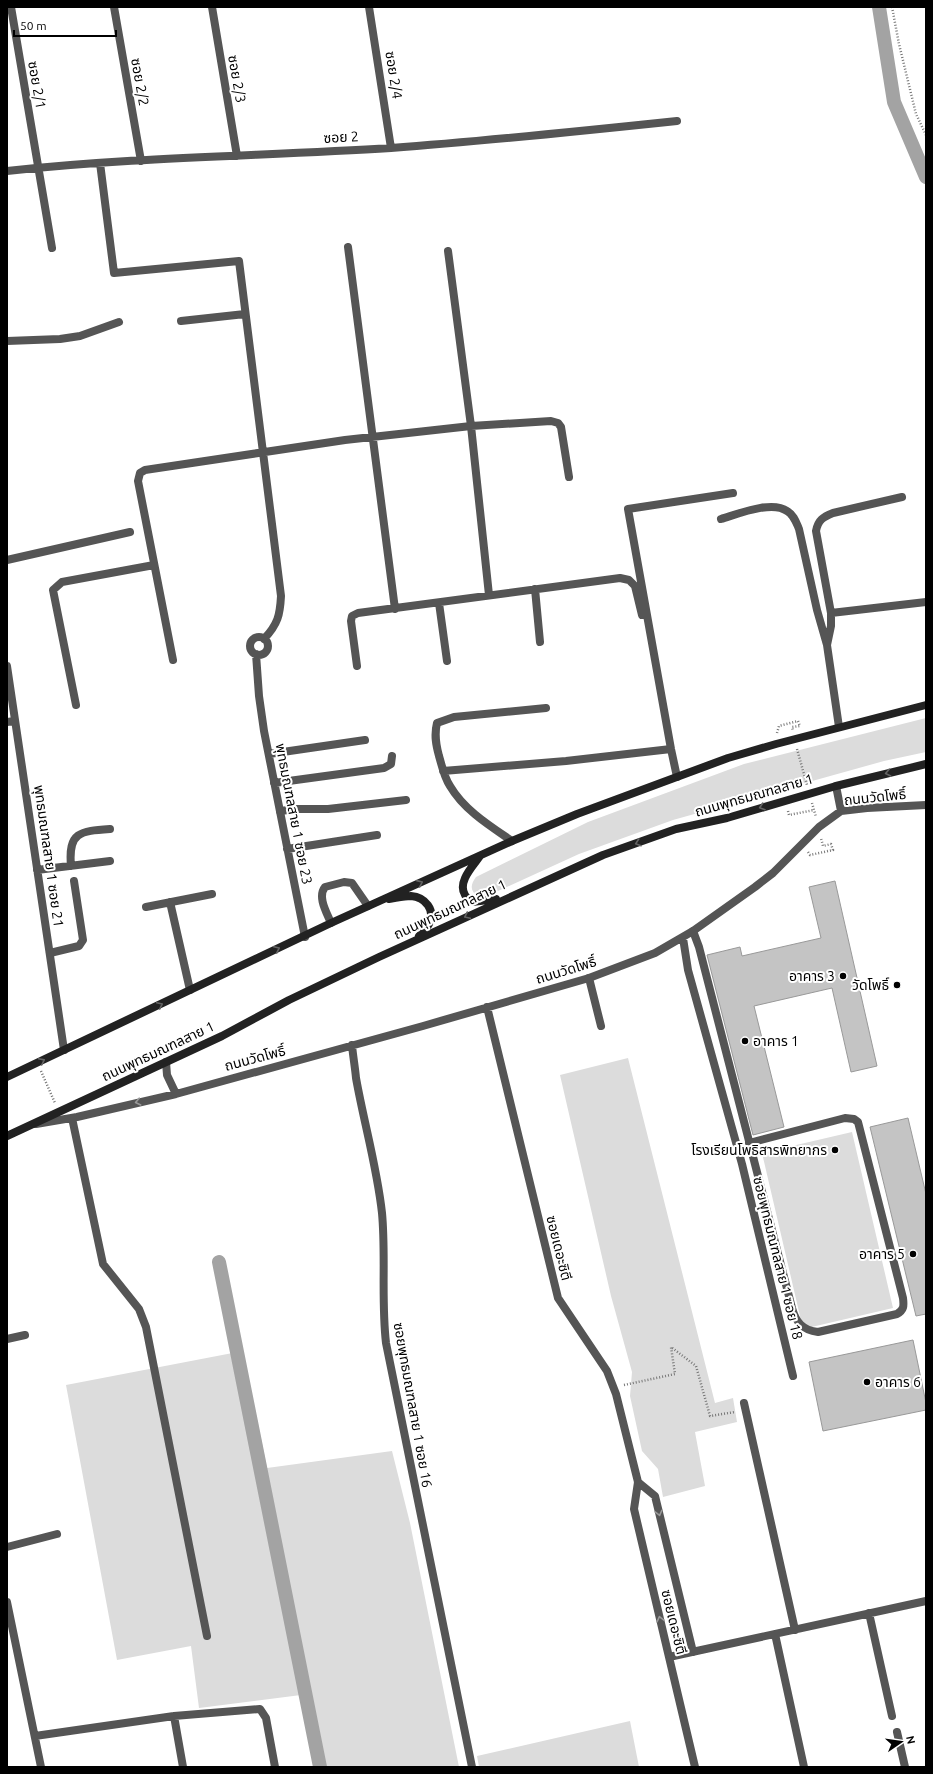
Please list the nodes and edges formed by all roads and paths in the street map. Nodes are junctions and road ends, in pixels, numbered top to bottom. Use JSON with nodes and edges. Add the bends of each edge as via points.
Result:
{"nodes":[{"id":1,"x":11,"y":7,"type":"edge"},
{"id":2,"x":114,"y":7,"type":"edge"},
{"id":3,"x":212,"y":7,"type":"edge"},
{"id":4,"x":369,"y":7,"type":"edge"},
{"id":5,"x":892,"y":7,"type":"edge"},
{"id":6,"x":676,"y":121,"type":"dead end"},
{"id":7,"x":926,"y":135,"type":"edge"},
{"id":8,"x":391,"y":148,"type":"junction"},
{"id":9,"x":237,"y":156,"type":"junction"},
{"id":10,"x":141,"y":161,"type":"junction"},
{"id":11,"x":100,"y":163,"type":"junction"},
{"id":12,"x":39,"y":168,"type":"junction"},
{"id":13,"x":7,"y":171,"type":"edge"},
{"id":14,"x":348,"y":247,"type":"dead end"},
{"id":15,"x":52,"y":248,"type":"dead end"},
{"id":16,"x":448,"y":251,"type":"dead end"},
{"id":17,"x":245,"y":314,"type":"junction"},
{"id":18,"x":181,"y":320,"type":"dead end"},
{"id":19,"x":119,"y":322,"type":"dead end"},
{"id":20,"x":7,"y":341,"type":"edge"},
{"id":21,"x":472,"y":426,"type":"junction"},
{"id":22,"x":372,"y":437,"type":"junction"},
{"id":23,"x":264,"y":453,"type":"junction"},
{"id":24,"x":569,"y":477,"type":"dead end"},
{"id":25,"x":733,"y":493,"type":"dead end"},
{"id":26,"x":902,"y":497,"type":"dead end"},
{"id":27,"x":721,"y":519,"type":"dead end"},
{"id":28,"x":130,"y":532,"type":"dead end"},
{"id":29,"x":7,"y":560,"type":"edge"},
{"id":30,"x":154,"y":565,"type":"junction"},
{"id":31,"x":535,"y":589,"type":"junction"},
{"id":32,"x":489,"y":595,"type":"junction"},
{"id":33,"x":926,"y":602,"type":"edge"},
{"id":34,"x":439,"y":603,"type":"junction"},
{"id":35,"x":395,"y":609,"type":"junction"},
{"id":36,"x":831,"y":613,"type":"junction"},
{"id":37,"x":642,"y":615,"type":"dead end"},
{"id":38,"x":264,"y":639,"type":"junction"},
{"id":39,"x":540,"y":642,"type":"dead end"},
{"id":40,"x":826,"y":645,"type":"junction"},
{"id":41,"x":256,"y":654,"type":"junction"},
{"id":42,"x":173,"y":660,"type":"dead end"},
{"id":43,"x":447,"y":661,"type":"dead end"},
{"id":44,"x":7,"y":666,"type":"edge"},
{"id":45,"x":357,"y":666,"type":"dead end"},
{"id":46,"x":76,"y":705,"type":"dead end"},
{"id":47,"x":926,"y":705,"type":"edge"},
{"id":48,"x":546,"y":708,"type":"dead end"},
{"id":49,"x":11,"y":722,"type":"edge"},
{"id":50,"x":792,"y":727,"type":"dead end"},
{"id":51,"x":839,"y":727,"type":"junction"},
{"id":52,"x":365,"y":740,"type":"dead end"},
{"id":53,"x":772,"y":745,"type":"junction"},
{"id":54,"x":671,"y":749,"type":"junction"},
{"id":55,"x":269,"y":754,"type":"junction"},
{"id":56,"x":392,"y":756,"type":"dead end"},
{"id":57,"x":926,"y":764,"type":"edge"},
{"id":58,"x":444,"y":771,"type":"junction"},
{"id":59,"x":677,"y":777,"type":"junction"},
{"id":60,"x":274,"y":783,"type":"junction"},
{"id":61,"x":836,"y":786,"type":"junction"},
{"id":62,"x":406,"y":800,"type":"dead end"},
{"id":63,"x":785,"y":800,"type":"junction"},
{"id":64,"x":926,"y":805,"type":"edge"},
{"id":65,"x":814,"y":810,"type":"dead end"},
{"id":66,"x":280,"y":811,"type":"junction"},
{"id":67,"x":841,"y":811,"type":"junction"},
{"id":68,"x":110,"y":829,"type":"dead end"},
{"id":69,"x":377,"y":835,"type":"dead end"},
{"id":70,"x":512,"y":841,"type":"junction"},
{"id":71,"x":801,"y":844,"type":"junction"},
{"id":72,"x":824,"y":846,"type":"dead end"},
{"id":73,"x":287,"y":849,"type":"junction"},
{"id":74,"x":481,"y":855,"type":"junction"},
{"id":75,"x":110,"y":861,"type":"dead end"},
{"id":76,"x":71,"y":866,"type":"junction"},
{"id":77,"x":37,"y":870,"type":"junction"},
{"id":78,"x":74,"y":881,"type":"dead end"},
{"id":79,"x":212,"y":894,"type":"dead end"},
{"id":80,"x":507,"y":897,"type":"junction"},
{"id":81,"x":380,"y":900,"type":"junction"},
{"id":82,"x":170,"y":902,"type":"junction"},
{"id":83,"x":368,"y":906,"type":"junction"},
{"id":84,"x":146,"y":907,"type":"dead end"},
{"id":85,"x":331,"y":923,"type":"junction"},
{"id":86,"x":693,"y":931,"type":"junction"},
{"id":87,"x":305,"y":937,"type":"junction"},
{"id":88,"x":682,"y":938,"type":"junction"},
{"id":89,"x":415,"y":940,"type":"junction"},
{"id":90,"x":50,"y":953,"type":"junction"},
{"id":91,"x":589,"y":978,"type":"junction"},
{"id":92,"x":190,"y":990,"type":"junction"},
{"id":93,"x":488,"y":1007,"type":"junction"},
{"id":94,"x":601,"y":1026,"type":"dead end"},
{"id":95,"x":352,"y":1045,"type":"junction"},
{"id":96,"x":64,"y":1050,"type":"junction"},
{"id":97,"x":166,"y":1062,"type":"junction"},
{"id":98,"x":38,"y":1063,"type":"junction"},
{"id":99,"x":7,"y":1077,"type":"edge"},
{"id":100,"x":176,"y":1094,"type":"junction"},
{"id":101,"x":58,"y":1111,"type":"junction"},
{"id":102,"x":72,"y":1118,"type":"junction"},
{"id":103,"x":35,"y":1124,"type":"junction"},
{"id":104,"x":7,"y":1136,"type":"edge"},
{"id":105,"x":749,"y":1143,"type":"junction"},
{"id":106,"x":25,"y":1335,"type":"dead end"},
{"id":107,"x":7,"y":1339,"type":"edge"},
{"id":108,"x":793,"y":1376,"type":"dead end"},
{"id":109,"x":613,"y":1387,"type":"junction"},
{"id":110,"x":745,"y":1407,"type":"joint"},
{"id":111,"x":638,"y":1482,"type":"junction"},
{"id":112,"x":57,"y":1534,"type":"dead end"},
{"id":113,"x":7,"y":1547,"type":"edge"},
{"id":114,"x":926,"y":1601,"type":"edge"},
{"id":115,"x":7,"y":1602,"type":"edge"},
{"id":116,"x":869,"y":1613,"type":"junction"},
{"id":117,"x":795,"y":1630,"type":"junction"},
{"id":118,"x":775,"y":1634,"type":"junction"},
{"id":119,"x":207,"y":1636,"type":"dead end"},
{"id":120,"x":693,"y":1652,"type":"junction"},
{"id":121,"x":670,"y":1657,"type":"junction"},
{"id":122,"x":174,"y":1716,"type":"junction"},
{"id":123,"x":892,"y":1716,"type":"dead end"},
{"id":124,"x":897,"y":1732,"type":"dead end"},
{"id":125,"x":35,"y":1736,"type":"junction"},
{"id":126,"x":41,"y":1767,"type":"edge"},
{"id":127,"x":183,"y":1767,"type":"edge"},
{"id":128,"x":275,"y":1767,"type":"edge"},
{"id":129,"x":472,"y":1767,"type":"edge"},
{"id":130,"x":695,"y":1767,"type":"edge"},
{"id":131,"x":804,"y":1767,"type":"edge"},
{"id":132,"x":905,"y":1767,"type":"edge"}],
"edges":[{"from":1,"to":12,"type":"street","name":"ซอย 2/1"},
{"from":2,"to":10,"type":"street","name":"ซอย 2/2"},
{"from":3,"to":9,"type":"street","name":"ซอย 2/3"},
{"from":4,"to":8,"type":"street","name":"ซอย 2/4"},
{"from":5,"to":7,"type":"path","via":[[916,114]]},
{"from":6,"to":8,"type":"street","name":"ซอย 2"},
{"from":8,"to":9,"type":"street","name":"ซอย 2"},
{"from":9,"to":10,"type":"street","name":"ซอย 2"},
{"from":10,"to":11,"type":"street","name":"ซอย 2"},
{"from":11,"to":12,"type":"street","name":"ซอย 2"},
{"from":11,"to":17,"type":"street","via":[[114,273],[239,261]]},
{"from":12,"to":13,"type":"street","name":"ซอย 2"},
{"from":12,"to":15,"type":"street","name":"ซอย 2/1"},
{"from":14,"to":22,"type":"street"},
{"from":16,"to":21,"type":"street"},
{"from":17,"to":18,"type":"street"},
{"from":17,"to":23,"type":"street"},
{"from":19,"to":20,"type":"street","via":[[80,336],[53,340]]},
{"from":21,"to":22,"type":"street"},
{"from":21,"to":24,"type":"street","via":[[551,420],[558,423],[561,427]]},
{"from":21,"to":32,"type":"street"},
{"from":22,"to":23,"type":"street"},
{"from":22,"to":35,"type":"street"},
{"from":23,"to":30,"type":"street","via":[[157,468],[140,473],[138,481]]},
{"from":23,"to":38,"type":"street","via":[[280,596],[280,612],[276,623]]},
{"from":25,"to":54,"type":"street","via":[[628,509]]},
{"from":26,"to":36,"type":"street","via":[[833,513],[824,516],[817,523],[816,531]]},
{"from":27,"to":40,"type":"street","via":[[775,506],[787,510],[795,518]]},
{"from":28,"to":29,"type":"street"},
{"from":30,"to":42,"type":"street"},
{"from":30,"to":46,"type":"street","via":[[62,582],[53,590]]},
{"from":31,"to":32,"type":"street"},
{"from":31,"to":37,"type":"street","via":[[620,578],[630,580],[635,586]]},
{"from":31,"to":39,"type":"street"},
{"from":32,"to":34,"type":"street"},
{"from":33,"to":36,"type":"street"},
{"from":34,"to":35,"type":"street"},
{"from":34,"to":43,"type":"street"},
{"from":35,"to":45,"type":"street","via":[[352,616]]},
{"from":36,"to":40,"type":"street","via":[[831,626]]},
{"from":38,"to":41,"type":"street","via":[[268,646],[266,651]]},
{"from":38,"to":41,"type":"street","via":[[257,637],[251,640],[250,650]]},
{"from":40,"to":51,"type":"street"},
{"from":41,"to":55,"type":"street","name":"พุทธมณฑลสาย 1 ซอย 23","via":[[259,696]]},
{"from":44,"to":49,"type":"street","name":"พุทธมณฑลสาย 1 ซอย 21"},
{"from":47,"to":51,"type":"main road"},
{"from":48,"to":58,"type":"street","via":[[454,717],[436,723],[435,743]]},
{"from":49,"to":77,"type":"street","name":"พุทธมณฑลสาย 1 ซอย 21"},
{"from":50,"to":53,"type":"path","via":[[800,726],[798,721],[779,726]]},
{"from":51,"to":53,"type":"main road"},
{"from":52,"to":55,"type":"street"},
{"from":53,"to":59,"type":"main road"},
{"from":54,"to":58,"type":"street"},
{"from":54,"to":59,"type":"street"},
{"from":55,"to":60,"type":"street","name":"พุทธมณฑลสาย 1 ซอย 23"},
{"from":56,"to":60,"type":"street","via":[[391,764],[384,768]]},
{"from":57,"to":61,"type":"main road","name":"ถนนพุทธมณฑลสาย 1","one_way":true},
{"from":58,"to":70,"type":"street","via":[[449,785],[459,799],[477,816]]},
{"from":59,"to":70,"type":"main road"},
{"from":60,"to":66,"type":"street","name":"พุทธมณฑลสาย 1 ซอย 23"},
{"from":61,"to":63,"type":"main road","name":"ถนนพุทธมณฑลสาย 1"},
{"from":61,"to":67,"type":"street"},
{"from":62,"to":66,"type":"street","via":[[328,810]]},
{"from":63,"to":65,"type":"path","via":[[789,815]]},
{"from":63,"to":80,"type":"main road","name":"ถนนพุทธมณฑลสาย 1","one_way":true,"via":[[726,818],[676,829],[610,852]]},
{"from":64,"to":67,"type":"street","name":"ถนนวัดโพธิ์"},
{"from":66,"to":73,"type":"street","name":"พุทธมณฑลสาย 1 ซอย 23"},
{"from":67,"to":71,"type":"street","name":"ถนนวัดโพธิ์"},
{"from":68,"to":76,"type":"street","via":[[93,830],[76,837],[70,851]]},
{"from":69,"to":73,"type":"street"},
{"from":70,"to":74,"type":"main road"},
{"from":71,"to":72,"type":"path","via":[[810,855],[833,850],[831,844]]},
{"from":71,"to":86,"type":"street","name":"ถนนวัดโพธิ์","via":[[773,873]]},
{"from":73,"to":87,"type":"street","name":"พุทธมณฑลสาย 1 ซอย 23"},
{"from":74,"to":80,"type":"main road","via":[[466,876],[464,894],[472,902]]},
{"from":81,"to":74,"type":"main road","one_way":true},
{"from":75,"to":76,"type":"street"},
{"from":76,"to":77,"type":"street"},
{"from":77,"to":90,"type":"street","name":"พุทธมณฑลสาย 1 ซอย 21"},
{"from":78,"to":90,"type":"street","via":[[83,940],[79,946]]},
{"from":79,"to":82,"type":"street"},
{"from":80,"to":89,"type":"main road","name":"ถนนพุทธมณฑลสาย 1","one_way":true},
{"from":81,"to":83,"type":"main road"},
{"from":81,"to":89,"type":"main road","via":[[411,896],[422,899],[429,905],[432,916],[429,925]]},
{"from":82,"to":84,"type":"street"},
{"from":82,"to":92,"type":"street"},
{"from":83,"to":85,"type":"main road"},
{"from":83,"to":85,"type":"street","via":[[352,883],[344,882],[325,887],[322,893],[323,901]]},
{"from":85,"to":87,"type":"main road"},
{"from":86,"to":88,"type":"street","name":"ถนนวัดโพธิ์"},
{"from":86,"to":105,"type":"street"},
{"from":92,"to":87,"type":"main road","one_way":true},
{"from":88,"to":91,"type":"street","name":"ถนนวัดโพธิ์","via":[[655,953]]},
{"from":88,"to":108,"type":"street","name":"ซอยพุทธมณฑลสาย 1 ซอย 18","via":[[688,970],[742,1164]]},
{"from":89,"to":97,"type":"main road","name":"ถนนพุทธมณฑลสาย 1"},
{"from":90,"to":96,"type":"street","name":"พุทธมณฑลสาย 1 ซอย 21"},
{"from":91,"to":93,"type":"street","name":"ถนนวัดโพธิ์"},
{"from":91,"to":94,"type":"street"},
{"from":96,"to":92,"type":"main road","one_way":true},
{"from":93,"to":95,"type":"street","name":"ถนนวัดโพธิ์"},
{"from":93,"to":109,"type":"street","name":"ซอยเดอะซิตี","via":[[558,1298],[607,1371]]},
{"from":95,"to":100,"type":"street","name":"ถนนวัดโพธิ์"},
{"from":95,"to":129,"type":"street","name":"ซอยพุทธมณฑลสาย 1 ซอย 16","via":[[382,1213],[383,1318],[386,1343]]},
{"from":98,"to":96,"type":"main road","one_way":true},
{"from":97,"to":100,"type":"street","via":[[167,1075]]},
{"from":97,"to":101,"type":"main road","name":"ถนนพุทธมณฑลสาย 1"},
{"from":98,"to":99,"type":"main road"},
{"from":98,"to":101,"type":"path"},
{"from":100,"to":102,"type":"street","name":"ถนนวัดโพธิ์","one_way":true},
{"from":101,"to":103,"type":"main road","name":"ถนนพุทธมณฑลสาย 1"},
{"from":102,"to":103,"type":"street","name":"ถนนวัดโพธิ์"},
{"from":102,"to":119,"type":"street","via":[[103,1264],[139,1309],[146,1326]]},
{"from":103,"to":104,"type":"main road","name":"ถนนพุทธมณฑลสาย 1"},
{"from":105,"to":105,"type":"street","via":[[794,1316],[801,1326],[806,1330],[818,1332],[902,1311],[903,1298],[858,1122],[845,1118]]},
{"from":106,"to":107,"type":"street"},
{"from":109,"to":110,"type":"path","via":[[675,1374],[671,1347],[696,1366],[710,1416]]},
{"from":109,"to":111,"type":"street","name":"ซอยเดอะซิตี"},
{"from":110,"to":117,"type":"street"},
{"from":111,"to":120,"type":"street","name":"ซอยเดอะซิตี","one_way":true,"via":[[655,1496]]},
{"from":121,"to":111,"type":"street","name":"ซอยเดอะซิตี","one_way":true,"via":[[634,1509]]},
{"from":112,"to":113,"type":"street"},
{"from":114,"to":116,"type":"street"},
{"from":115,"to":125,"type":"street"},
{"from":116,"to":117,"type":"street"},
{"from":116,"to":123,"type":"street"},
{"from":117,"to":118,"type":"street"},
{"from":118,"to":120,"type":"street"},
{"from":118,"to":131,"type":"street"},
{"from":120,"to":121,"type":"street"},
{"from":121,"to":130,"type":"street","name":"ซอยเดอะซิตี"},
{"from":122,"to":125,"type":"street"},
{"from":122,"to":127,"type":"street"},
{"from":122,"to":128,"type":"street","via":[[260,1709],[266,1718]]},
{"from":124,"to":132,"type":"street"},
{"from":125,"to":126,"type":"street"}]}
